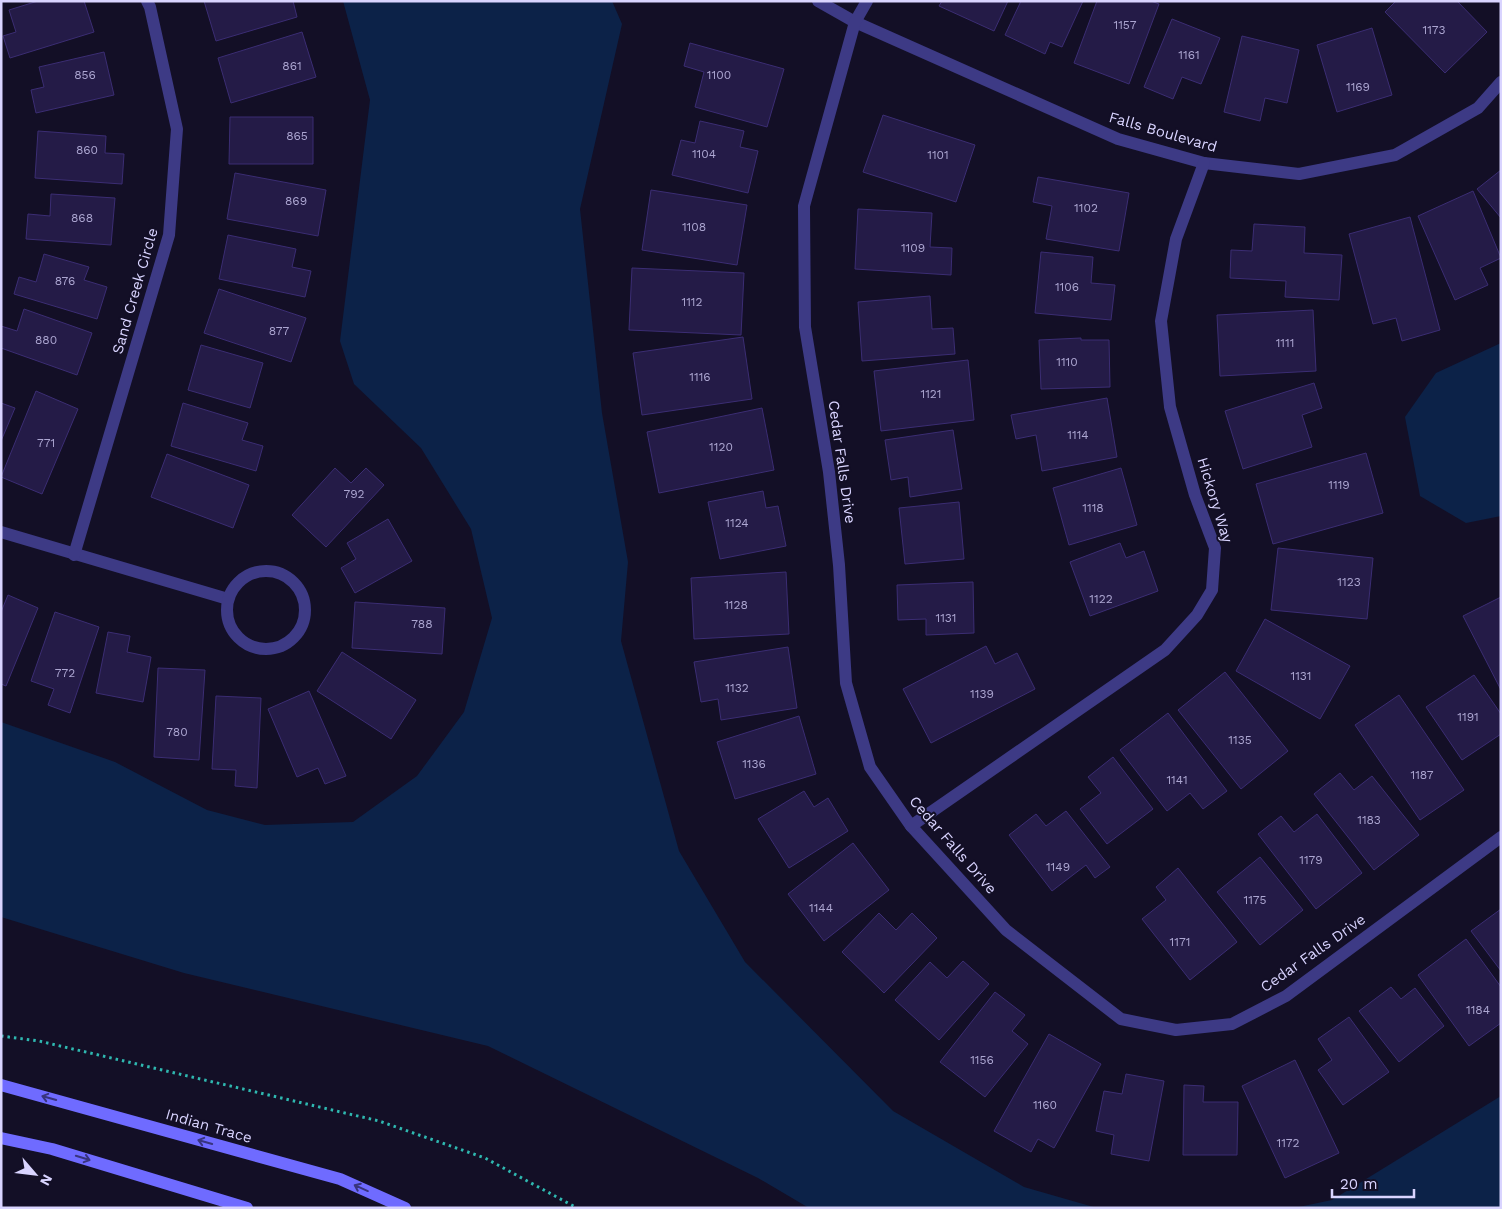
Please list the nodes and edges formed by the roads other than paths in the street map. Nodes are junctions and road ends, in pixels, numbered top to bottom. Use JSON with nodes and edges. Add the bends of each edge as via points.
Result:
{"nodes":[{"id":1,"x":146,"y":1,"type":"edge"},
{"id":2,"x":818,"y":1,"type":"edge"},
{"id":3,"x":867,"y":1,"type":"edge"},
{"id":4,"x":855,"y":22,"type":"junction"},
{"id":5,"x":1501,"y":82,"type":"edge"},
{"id":6,"x":1204,"y":163,"type":"junction"},
{"id":7,"x":1,"y":532,"type":"edge"},
{"id":8,"x":74,"y":554,"type":"junction"},
{"id":9,"x":228,"y":599,"type":"junction"},
{"id":10,"x":911,"y":826,"type":"junction"},
{"id":11,"x":1501,"y":836,"type":"edge"},
{"id":12,"x":1,"y":1085,"type":"edge"},
{"id":13,"x":1,"y":1138,"type":"edge"},
{"id":14,"x":247,"y":1208,"type":"edge"},
{"id":15,"x":405,"y":1208,"type":"edge"}],
"edges":[{"from":1,"to":8,"type":"street","name":"Sand Creek Circle","via":[[177,129],[169,236]]},
{"from":2,"to":4,"type":"street","name":"Falls Boulevard"},
{"from":3,"to":4,"type":"street","name":"Cedar Falls Drive"},
{"from":4,"to":6,"type":"street","name":"Falls Boulevard","via":[[1118,139]]},
{"from":4,"to":10,"type":"street","name":"Cedar Falls Drive","via":[[804,206],[805,327],[829,472],[846,683],[870,767]]},
{"from":5,"to":6,"type":"street","name":"Falls Boulevard","via":[[1478,108],[1395,155],[1299,174]]},
{"from":6,"to":10,"type":"street","name":"Hickory Way","via":[[1176,239],[1161,321],[1170,407],[1195,495],[1215,548],[1212,590],[1197,615],[1166,650]]},
{"from":7,"to":8,"type":"street"},
{"from":8,"to":9,"type":"street"},
{"from":9,"to":9,"type":"street","via":[[226,611],[234,634],[254,648],[267,650],[284,645],[298,633],[304,622],[304,597],[298,586],[278,572],[253,573],[234,588]]},
{"from":10,"to":11,"type":"street","name":"Cedar Falls Drive","via":[[1006,930],[1121,1019],[1176,1030],[1232,1024],[1286,996]]},
{"from":15,"to":12,"type":"main road","name":"Indian Trace","one_way":true,"via":[[340,1179]]},
{"from":13,"to":14,"type":"main road","one_way":true,"via":[[52,1149]]}]}
